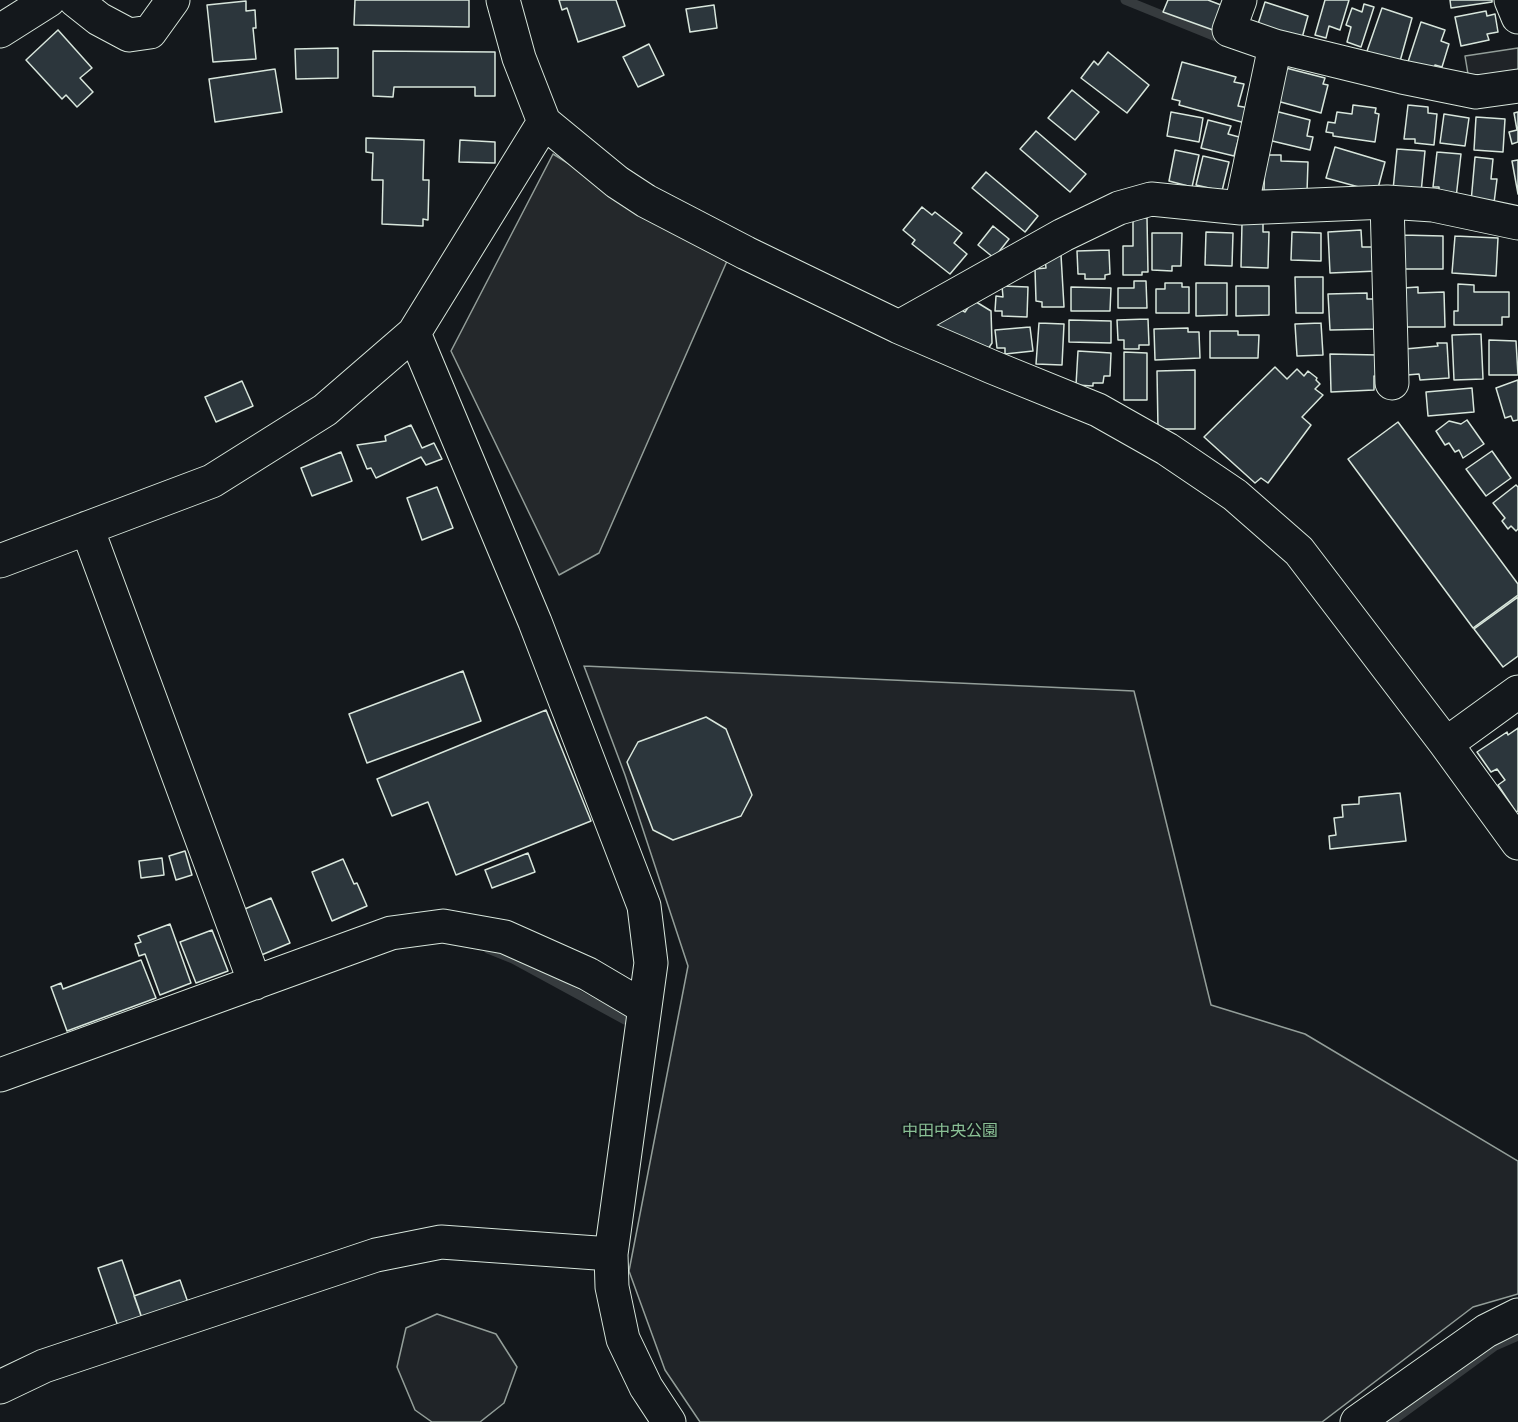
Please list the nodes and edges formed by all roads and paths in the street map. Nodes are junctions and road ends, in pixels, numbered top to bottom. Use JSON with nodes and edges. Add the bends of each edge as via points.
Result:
{"nodes":[{"id":1,"x":49,"y":0,"type":"edge"},
{"id":2,"x":75,"y":0,"type":"edge"},
{"id":3,"x":173,"y":0,"type":"edge"},
{"id":4,"x":502,"y":0,"type":"edge"},
{"id":5,"x":1240,"y":0,"type":"edge"},
{"id":6,"x":1511,"y":0,"type":"edge"},
{"id":7,"x":1518,"y":17,"type":"edge"},
{"id":8,"x":0,"y":31,"type":"edge"},
{"id":9,"x":1275,"y":46,"type":"junction"},
{"id":10,"x":1518,"y":86,"type":"edge"},
{"id":11,"x":544,"y":122,"type":"junction"},
{"id":12,"x":1387,"y":202,"type":"junction"},
{"id":13,"x":1240,"y":208,"type":"junction"},
{"id":14,"x":1518,"y":223,"type":"edge"},
{"id":15,"x":899,"y":327,"type":"junction"},
{"id":16,"x":414,"y":333,"type":"junction"},
{"id":17,"x":1392,"y":383,"type":"dead end"},
{"id":18,"x":87,"y":528,"type":"junction"},
{"id":19,"x":0,"y":561,"type":"edge"},
{"id":20,"x":1518,"y":692,"type":"edge"},
{"id":21,"x":1446,"y":744,"type":"junction"},
{"id":22,"x":1518,"y":843,"type":"edge"},
{"id":23,"x":255,"y":983,"type":"junction"},
{"id":24,"x":644,"y":1007,"type":"junction"},
{"id":25,"x":0,"y":1075,"type":"edge"},
{"id":26,"x":611,"y":1254,"type":"junction"},
{"id":27,"x":1518,"y":1315,"type":"edge"},
{"id":28,"x":0,"y":1387,"type":"edge"},
{"id":29,"x":669,"y":1422,"type":"edge"},
{"id":30,"x":1357,"y":1422,"type":"edge"}],
"edges":[{"from":1,"to":8,"type":"street"},
{"from":2,"to":3,"type":"street","via":[[129,35],[150,32]]},
{"from":4,"to":11,"type":"street","via":[[522,68]]},
{"from":5,"to":9,"type":"street","via":[[1229,30]]},
{"from":6,"to":7,"type":"street"},
{"from":9,"to":10,"type":"street","via":[[1476,92]]},
{"from":9,"to":13,"type":"street"},
{"from":11,"to":15,"type":"street","via":[[593,164],[646,201]]},
{"from":11,"to":16,"type":"street"},
{"from":12,"to":13,"type":"street"},
{"from":12,"to":14,"type":"street","via":[[1433,205]]},
{"from":12,"to":17,"type":"street"},
{"from":13,"to":15,"type":"street","via":[[1151,199],[1119,208]]},
{"from":15,"to":21,"type":"street","via":[[1098,410],[1167,448],[1235,495],[1299,551]]},
{"from":16,"to":18,"type":"street","via":[[325,410],[212,481]]},
{"from":16,"to":24,"type":"street","via":[[535,622],[644,906],[651,963]]},
{"from":18,"to":19,"type":"street"},
{"from":18,"to":23,"type":"street"},
{"from":20,"to":21,"type":"street"},
{"from":21,"to":22,"type":"street"},
{"from":23,"to":24,"type":"street","via":[[391,933],[443,926],[505,937],[588,974]]},
{"from":23,"to":25,"type":"street"},
{"from":24,"to":26,"type":"street"},
{"from":26,"to":28,"type":"street","via":[[441,1242],[376,1254],[44,1366]]},
{"from":26,"to":29,"type":"street","via":[[612,1287],[623,1339],[646,1387]]},
{"from":27,"to":30,"type":"street","via":[[1486,1331]]}]}
